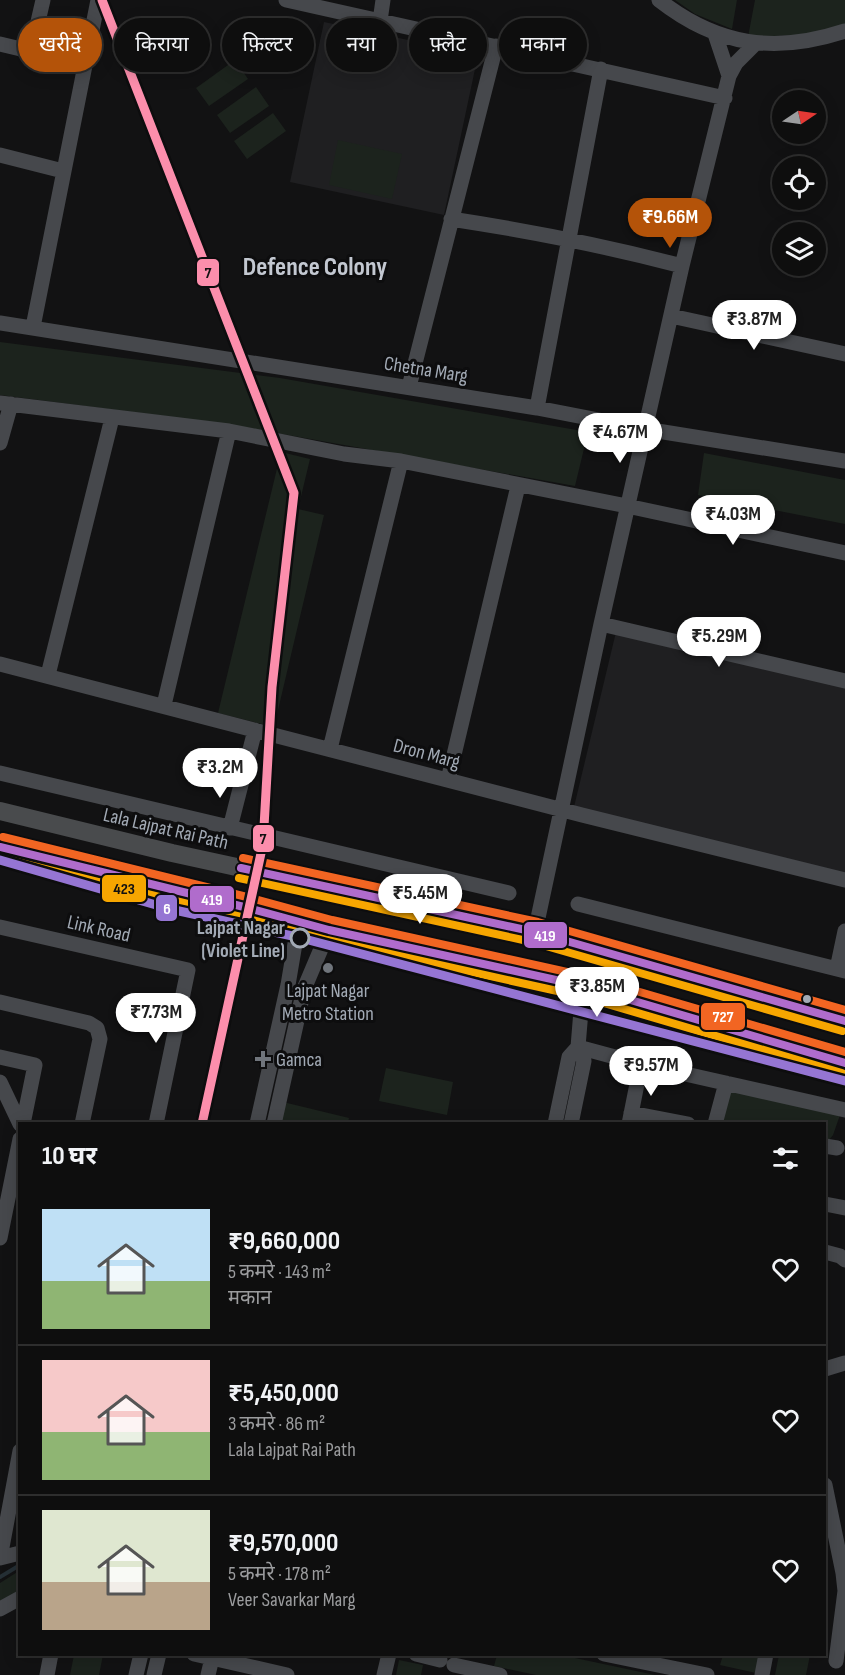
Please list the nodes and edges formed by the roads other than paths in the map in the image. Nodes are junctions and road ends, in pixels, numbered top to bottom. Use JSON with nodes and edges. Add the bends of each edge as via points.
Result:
{"nodes":[{"id":1,"x":43,"y":0,"type":"edge"},
{"id":2,"x":98,"y":0,"type":"edge"},
{"id":3,"x":286,"y":0,"type":"edge"},
{"id":4,"x":383,"y":0,"type":"edge"},
{"id":5,"x":659,"y":0,"type":"edge"},
{"id":6,"x":39,"y":18,"type":"edge"},
{"id":7,"x":94,"y":18,"type":"edge"},
{"id":8,"x":367,"y":18,"type":"edge"},
{"id":9,"x":380,"y":18,"type":"edge"},
{"id":10,"x":397,"y":25,"type":"edge"},
{"id":11,"x":845,"y":31,"type":"edge"},
{"id":12,"x":715,"y":34,"type":"junction"},
{"id":13,"x":0,"y":44,"type":"edge"},
{"id":14,"x":756,"y":44,"type":"junction"},
{"id":15,"x":496,"y":46,"type":"junction"},
{"id":16,"x":18,"y":49,"type":"edge"},
{"id":17,"x":601,"y":69,"type":"junction"},
{"id":18,"x":82,"y":72,"type":"edge"},
{"id":19,"x":729,"y":76,"type":"junction"},
{"id":20,"x":725,"y":98,"type":"junction"},
{"id":21,"x":0,"y":155,"type":"edge"},
{"id":22,"x":63,"y":171,"type":"junction"},
{"id":23,"x":451,"y":219,"type":"junction"},
{"id":24,"x":569,"y":239,"type":"junction"},
{"id":25,"x":682,"y":266,"type":"junction"},
{"id":26,"x":671,"y":316,"type":"junction"},
{"id":27,"x":0,"y":323,"type":"edge"},
{"id":28,"x":33,"y":327,"type":"junction"},
{"id":29,"x":845,"y":354,"type":"edge"},
{"id":30,"x":409,"y":387,"type":"junction"},
{"id":31,"x":5,"y":403,"type":"edge"},
{"id":32,"x":537,"y":408,"type":"junction"},
{"id":33,"x":112,"y":418,"type":"junction"},
{"id":34,"x":645,"y":429,"type":"junction"},
{"id":35,"x":229,"y":431,"type":"junction"},
{"id":36,"x":0,"y":443,"type":"edge"},
{"id":37,"x":401,"y":461,"type":"junction"},
{"id":38,"x":845,"y":461,"type":"edge"},
{"id":39,"x":518,"y":486,"type":"junction"},
{"id":40,"x":627,"y":506,"type":"junction"},
{"id":41,"x":845,"y":553,"type":"edge"},
{"id":42,"x":600,"y":624,"type":"junction"},
{"id":43,"x":0,"y":663,"type":"edge"},
{"id":44,"x":48,"y":675,"type":"junction"},
{"id":45,"x":845,"y":681,"type":"edge"},
{"id":46,"x":164,"y":705,"type":"junction"},
{"id":47,"x":255,"y":730,"type":"junction"},
{"id":48,"x":330,"y":749,"type":"junction"},
{"id":49,"x":0,"y":773,"type":"edge"},
{"id":50,"x":448,"y":780,"type":"junction"},
{"id":51,"x":560,"y":809,"type":"junction"},
{"id":52,"x":0,"y":811,"type":"edge"},
{"id":53,"x":230,"y":828,"type":"junction"},
{"id":54,"x":0,"y":847,"type":"edge"},
{"id":55,"x":845,"y":880,"type":"edge"},
{"id":56,"x":509,"y":893,"type":"dead end"},
{"id":57,"x":578,"y":904,"type":"dead end"},
{"id":58,"x":299,"y":920,"type":"junction"},
{"id":59,"x":0,"y":927,"type":"edge"},
{"id":60,"x":329,"y":930,"type":"junction"},
{"id":61,"x":845,"y":931,"type":"edge"},
{"id":62,"x":535,"y":932,"type":"junction"},
{"id":63,"x":841,"y":970,"type":"edge"},
{"id":64,"x":288,"y":985,"type":"junction"},
{"id":65,"x":583,"y":986,"type":"junction"},
{"id":66,"x":304,"y":989,"type":"junction"},
{"id":67,"x":0,"y":1002,"type":"edge"},
{"id":68,"x":845,"y":1021,"type":"edge"},
{"id":69,"x":578,"y":1047,"type":"junction"},
{"id":70,"x":0,"y":1057,"type":"edge"},
{"id":71,"x":641,"y":1064,"type":"junction"},
{"id":72,"x":845,"y":1064,"type":"edge"},
{"id":73,"x":0,"y":1082,"type":"edge"},
{"id":74,"x":726,"y":1083,"type":"junction"},
{"id":75,"x":845,"y":1110,"type":"edge"},
{"id":76,"x":630,"y":1118,"type":"edge"},
{"id":77,"x":20,"y":1122,"type":"edge"},
{"id":78,"x":21,"y":1122,"type":"edge"},
{"id":79,"x":82,"y":1122,"type":"edge"},
{"id":80,"x":156,"y":1122,"type":"edge"},
{"id":81,"x":257,"y":1122,"type":"edge"},
{"id":82,"x":274,"y":1122,"type":"edge"},
{"id":83,"x":555,"y":1122,"type":"edge"},
{"id":84,"x":571,"y":1122,"type":"edge"},
{"id":85,"x":669,"y":1122,"type":"edge"},
{"id":86,"x":716,"y":1122,"type":"edge"},
{"id":87,"x":18,"y":1149,"type":"edge"},
{"id":88,"x":826,"y":1204,"type":"edge"},
{"id":89,"x":845,"y":1208,"type":"edge"},
{"id":90,"x":0,"y":1238,"type":"edge"},
{"id":91,"x":826,"y":1252,"type":"edge"},
{"id":92,"x":845,"y":1260,"type":"edge"},
{"id":93,"x":845,"y":1363,"type":"edge"},
{"id":94,"x":826,"y":1369,"type":"edge"},
{"id":95,"x":18,"y":1462,"type":"edge"},
{"id":96,"x":826,"y":1490,"type":"edge"},
{"id":97,"x":18,"y":1554,"type":"edge"},
{"id":98,"x":0,"y":1558,"type":"edge"},
{"id":99,"x":18,"y":1599,"type":"edge"},
{"id":100,"x":0,"y":1609,"type":"edge"},
{"id":101,"x":51,"y":1656,"type":"edge"},
{"id":102,"x":141,"y":1656,"type":"edge"},
{"id":103,"x":159,"y":1656,"type":"edge"},
{"id":104,"x":389,"y":1656,"type":"edge"},
{"id":105,"x":422,"y":1656,"type":"edge"},
{"id":106,"x":614,"y":1656,"type":"edge"},
{"id":107,"x":766,"y":1656,"type":"edge"},
{"id":108,"x":212,"y":1657,"type":"edge"},
{"id":109,"x":836,"y":1661,"type":"dead end"},
{"id":110,"x":447,"y":1664,"type":"edge"},
{"id":111,"x":254,"y":1671,"type":"edge"},
{"id":112,"x":47,"y":1675,"type":"edge"},
{"id":113,"x":136,"y":1675,"type":"edge"},
{"id":114,"x":154,"y":1675,"type":"edge"},
{"id":115,"x":208,"y":1675,"type":"edge"},
{"id":116,"x":287,"y":1675,"type":"edge"},
{"id":117,"x":384,"y":1675,"type":"edge"},
{"id":118,"x":500,"y":1675,"type":"edge"},
{"id":119,"x":707,"y":1675,"type":"edge"},
{"id":120,"x":762,"y":1675,"type":"edge"}],
"edges":[{"from":1,"to":6,"type":"street"},
{"from":2,"to":7,"type":"street"},
{"from":3,"to":8,"type":"street"},
{"from":4,"to":9,"type":"street"},
{"from":5,"to":12,"type":"street","via":[[686,20]]},
{"from":10,"to":15,"type":"street"},
{"from":11,"to":14,"type":"street","via":[[816,40]]},
{"from":12,"to":14,"type":"street"},
{"from":12,"to":19,"type":"street"},
{"from":13,"to":16,"type":"street"},
{"from":14,"to":19,"type":"street","via":[[736,63]]},
{"from":15,"to":17,"type":"street"},
{"from":15,"to":23,"type":"street"},
{"from":17,"to":20,"type":"street"},
{"from":17,"to":24,"type":"street"},
{"from":18,"to":22,"type":"street"},
{"from":19,"to":20,"type":"street"},
{"from":20,"to":25,"type":"street"},
{"from":21,"to":22,"type":"street"},
{"from":22,"to":28,"type":"street"},
{"from":23,"to":24,"type":"street"},
{"from":23,"to":30,"type":"street"},
{"from":24,"to":25,"type":"street"},
{"from":24,"to":32,"type":"street"},
{"from":25,"to":26,"type":"street"},
{"from":26,"to":29,"type":"street"},
{"from":26,"to":34,"type":"street"},
{"from":27,"to":28,"type":"street","name":"Chetna Marg"},
{"from":28,"to":30,"type":"street","name":"Chetna Marg"},
{"from":30,"to":32,"type":"street","name":"Chetna Marg"},
{"from":31,"to":33,"type":"street"},
{"from":31,"to":36,"type":"street"},
{"from":32,"to":34,"type":"street","name":"Chetna Marg"},
{"from":33,"to":35,"type":"street"},
{"from":33,"to":44,"type":"street"},
{"from":34,"to":38,"type":"street","name":"Chetna Marg"},
{"from":34,"to":40,"type":"street"},
{"from":35,"to":37,"type":"street"},
{"from":35,"to":46,"type":"street"},
{"from":37,"to":39,"type":"street"},
{"from":37,"to":48,"type":"street"},
{"from":39,"to":40,"type":"street"},
{"from":39,"to":50,"type":"street"},
{"from":40,"to":41,"type":"street"},
{"from":40,"to":42,"type":"street"},
{"from":42,"to":45,"type":"street"},
{"from":42,"to":51,"type":"street"},
{"from":43,"to":44,"type":"street","name":"Dron Marg"},
{"from":44,"to":46,"type":"street","name":"Dron Marg"},
{"from":46,"to":47,"type":"street","name":"Dron Marg"},
{"from":47,"to":48,"type":"street","name":"Dron Marg"},
{"from":47,"to":53,"type":"street"},
{"from":48,"to":50,"type":"street","name":"Dron Marg"},
{"from":49,"to":53,"type":"street"},
{"from":50,"to":51,"type":"street","name":"Dron Marg"},
{"from":51,"to":55,"type":"street","name":"Dron Marg"},
{"from":51,"to":62,"type":"street"},
{"from":52,"to":62,"type":"main road","name":"Lala Lajpat Rai Path","via":[[172,853]]},
{"from":53,"to":56,"type":"street"},
{"from":54,"to":58,"type":"main road"},
{"from":57,"to":63,"type":"street"},
{"from":58,"to":60,"type":"main road"},
{"from":58,"to":64,"type":"street"},
{"from":59,"to":80,"type":"street","name":"Link Road","via":[[188,970]]},
{"from":60,"to":65,"type":"main road"},
{"from":60,"to":66,"type":"street"},
{"from":61,"to":63,"type":"street"},
{"from":62,"to":68,"type":"main road","name":"Lala Lajpat Rai Path"},
{"from":64,"to":66,"type":"street"},
{"from":64,"to":81,"type":"street"},
{"from":65,"to":69,"type":"street"},
{"from":65,"to":72,"type":"main road"},
{"from":66,"to":82,"type":"street"},
{"from":67,"to":79,"type":"street","via":[[97,1028],[100,1039]]},
{"from":69,"to":71,"type":"street"},
{"from":69,"to":83,"type":"street","via":[[569,1057]]},
{"from":69,"to":84,"type":"street","via":[[584,1061]]},
{"from":70,"to":78,"type":"street","via":[[35,1065]]},
{"from":71,"to":74,"type":"street"},
{"from":71,"to":76,"type":"street"},
{"from":73,"to":77,"type":"street"},
{"from":74,"to":75,"type":"street"},
{"from":74,"to":86,"type":"street"},
{"from":76,"to":85,"type":"street"},
{"from":87,"to":90,"type":"street"},
{"from":88,"to":89,"type":"street"},
{"from":91,"to":92,"type":"street"},
{"from":93,"to":94,"type":"street"},
{"from":95,"to":98,"type":"street"},
{"from":96,"to":109,"type":"street","via":[[845,1591]]},
{"from":97,"to":98,"type":"street"},
{"from":99,"to":100,"type":"street"},
{"from":101,"to":112,"type":"street"},
{"from":102,"to":113,"type":"street"},
{"from":103,"to":114,"type":"street"},
{"from":104,"to":117,"type":"street"},
{"from":105,"to":110,"type":"street"},
{"from":106,"to":119,"type":"street"},
{"from":107,"to":120,"type":"street"},
{"from":108,"to":111,"type":"street"},
{"from":108,"to":115,"type":"street"},
{"from":110,"to":118,"type":"street"},
{"from":111,"to":116,"type":"street"}]}
